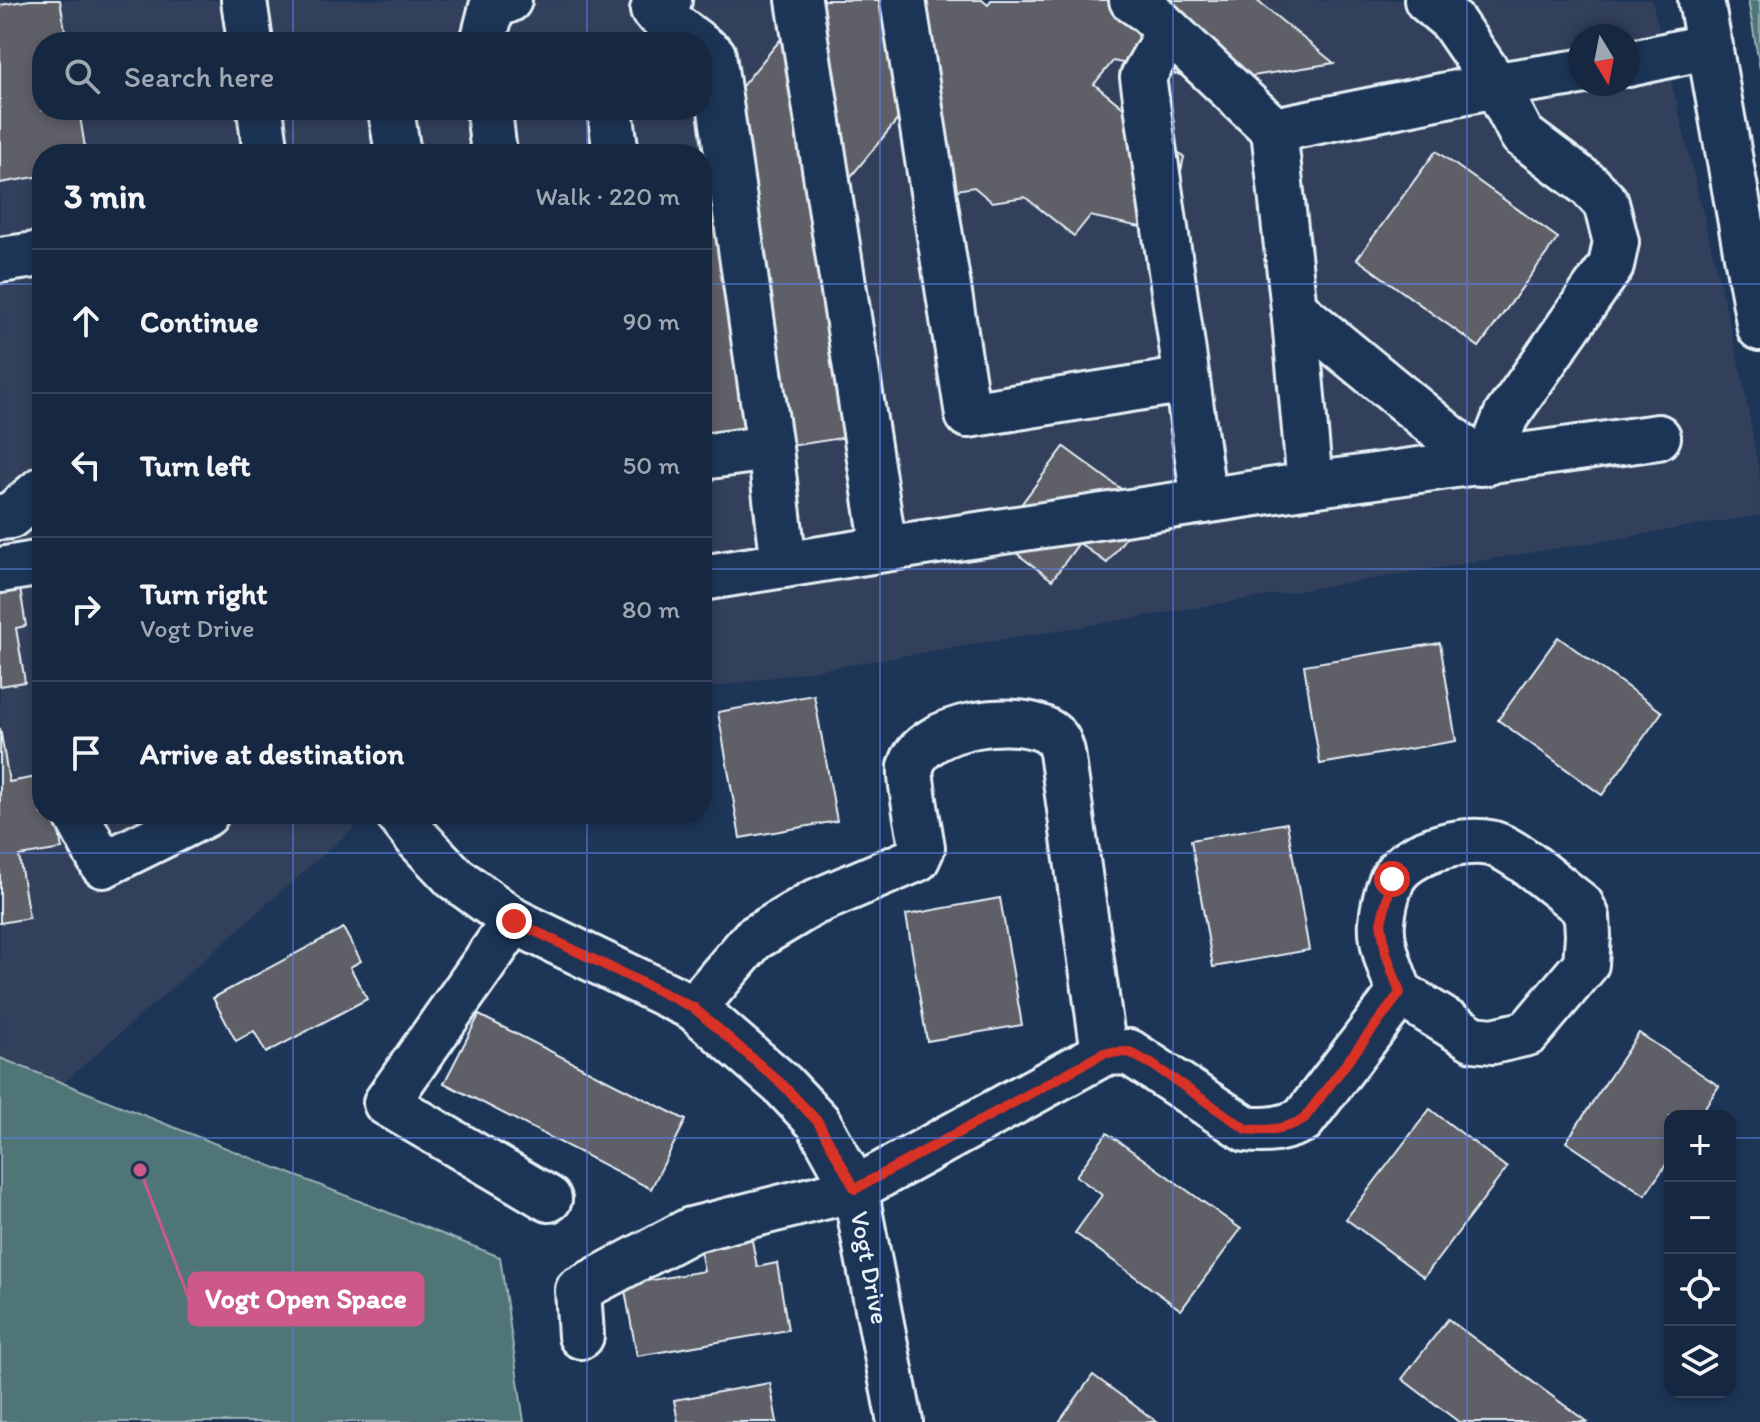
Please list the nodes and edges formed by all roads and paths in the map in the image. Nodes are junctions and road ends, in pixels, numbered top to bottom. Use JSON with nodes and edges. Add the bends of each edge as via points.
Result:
{"nodes":[{"id":1,"x":244,"y":0,"type":"edge"},
{"id":2,"x":509,"y":0,"type":"edge"},
{"id":3,"x":799,"y":0,"type":"edge"},
{"id":4,"x":903,"y":0,"type":"edge"},
{"id":5,"x":1132,"y":0,"type":"edge"},
{"id":6,"x":1427,"y":0,"type":"edge"},
{"id":7,"x":1701,"y":0,"type":"edge"},
{"id":8,"x":653,"y":13,"type":"edge"},
{"id":9,"x":1169,"y":31,"type":"junction"},
{"id":10,"x":249,"y":32,"type":"edge"},
{"id":11,"x":486,"y":32,"type":"edge"},
{"id":12,"x":681,"y":32,"type":"edge"},
{"id":13,"x":1710,"y":46,"type":"junction"},
{"id":14,"x":712,"y":54,"type":"edge"},
{"id":15,"x":1640,"y":61,"type":"edge"},
{"id":16,"x":1568,"y":74,"type":"edge"},
{"id":17,"x":1496,"y":85,"type":"junction"},
{"id":18,"x":261,"y":120,"type":"edge"},
{"id":19,"x":393,"y":120,"type":"edge"},
{"id":20,"x":611,"y":120,"type":"edge"},
{"id":21,"x":1274,"y":130,"type":"junction"},
{"id":22,"x":265,"y":144,"type":"edge"},
{"id":23,"x":396,"y":144,"type":"edge"},
{"id":24,"x":615,"y":144,"type":"edge"},
{"id":25,"x":32,"y":255,"type":"edge"},
{"id":26,"x":0,"y":260,"type":"edge"},
{"id":27,"x":1294,"y":309,"type":"junction"},
{"id":28,"x":1760,"y":328,"type":"edge"},
{"id":29,"x":1187,"y":380,"type":"junction"},
{"id":30,"x":1658,"y":437,"type":"dead end"},
{"id":31,"x":770,"y":448,"type":"junction"},
{"id":32,"x":712,"y":456,"type":"edge"},
{"id":33,"x":1484,"y":463,"type":"junction"},
{"id":34,"x":1310,"y":485,"type":"junction"},
{"id":35,"x":32,"y":497,"type":"edge"},
{"id":36,"x":1204,"y":501,"type":"junction"},
{"id":37,"x":0,"y":517,"type":"edge"},
{"id":38,"x":884,"y":549,"type":"junction"},
{"id":39,"x":32,"y":565,"type":"edge"},
{"id":40,"x":784,"y":565,"type":"junction"},
{"id":41,"x":0,"y":570,"type":"edge"},
{"id":42,"x":712,"y":576,"type":"edge"},
{"id":43,"x":81,"y":824,"type":"edge"},
{"id":44,"x":186,"y":824,"type":"edge"},
{"id":45,"x":406,"y":824,"type":"edge"},
{"id":46,"x":514,"y":921,"type":"junction"},
{"id":47,"x":1400,"y":993,"type":"junction"},
{"id":48,"x":694,"y":1008,"type":"junction"},
{"id":49,"x":1104,"y":1053,"type":"junction"},
{"id":50,"x":855,"y":1189,"type":"junction"},
{"id":51,"x":549,"y":1199,"type":"dead end"},
{"id":52,"x":581,"y":1336,"type":"dead end"},
{"id":53,"x":900,"y":1422,"type":"edge"}],
"edges":[{"from":1,"to":10,"type":"street"},
{"from":2,"to":11,"type":"street","via":[[492,7]]},
{"from":3,"to":38,"type":"street"},
{"from":4,"to":29,"type":"street","via":[[968,415]]},
{"from":5,"to":9,"type":"street"},
{"from":6,"to":17,"type":"street","via":[[1452,21]]},
{"from":7,"to":13,"type":"street"},
{"from":8,"to":12,"type":"street"},
{"from":9,"to":21,"type":"street"},
{"from":9,"to":29,"type":"street","via":[[1143,77]]},
{"from":13,"to":15,"type":"street"},
{"from":13,"to":28,"type":"street"},
{"from":14,"to":31,"type":"street"},
{"from":16,"to":17,"type":"street"},
{"from":17,"to":21,"type":"street"},
{"from":17,"to":33,"type":"street","via":[[1522,135],[1606,203],[1616,242],[1611,266],[1506,416]]},
{"from":18,"to":22,"type":"street"},
{"from":19,"to":23,"type":"street"},
{"from":20,"to":24,"type":"street"},
{"from":21,"to":27,"type":"street"},
{"from":25,"to":26,"type":"street"},
{"from":27,"to":33,"type":"street"},
{"from":27,"to":34,"type":"street"},
{"from":29,"to":36,"type":"street"},
{"from":30,"to":33,"type":"street"},
{"from":31,"to":32,"type":"street"},
{"from":31,"to":40,"type":"street"},
{"from":33,"to":34,"type":"street"},
{"from":34,"to":36,"type":"street"},
{"from":35,"to":37,"type":"street","via":[[10,516]]},
{"from":36,"to":38,"type":"street"},
{"from":38,"to":40,"type":"street"},
{"from":39,"to":41,"type":"street"},
{"from":40,"to":42,"type":"street"},
{"from":43,"to":44,"type":"street","via":[[103,865]]},
{"from":45,"to":46,"type":"street","name":"Vogt Drive","via":[[455,878]]},
{"from":46,"to":48,"type":"street","name":"Vogt Drive"},
{"from":46,"to":51,"type":"street","via":[[386,1103]]},
{"from":47,"to":47,"type":"street","via":[[1474,1039],[1493,1041],[1528,1033],[1586,964],[1587,917],[1581,905],[1506,849],[1462,842],[1432,849],[1392,879],[1381,923]]},
{"from":47,"to":49,"type":"street","via":[[1303,1120],[1281,1129],[1246,1129],[1129,1052]]},
{"from":48,"to":49,"type":"street","via":[[753,939],[813,903],[917,859],[922,848],[911,768],[920,751],[938,736],[983,724],[1031,723],[1057,738],[1062,752]]},
{"from":48,"to":50,"type":"street","name":"Vogt Drive","via":[[818,1122]]},
{"from":49,"to":50,"type":"street"},
{"from":50,"to":52,"type":"street","via":[[678,1236],[578,1290]]},
{"from":50,"to":53,"type":"street","name":"Vogt Drive"}]}
